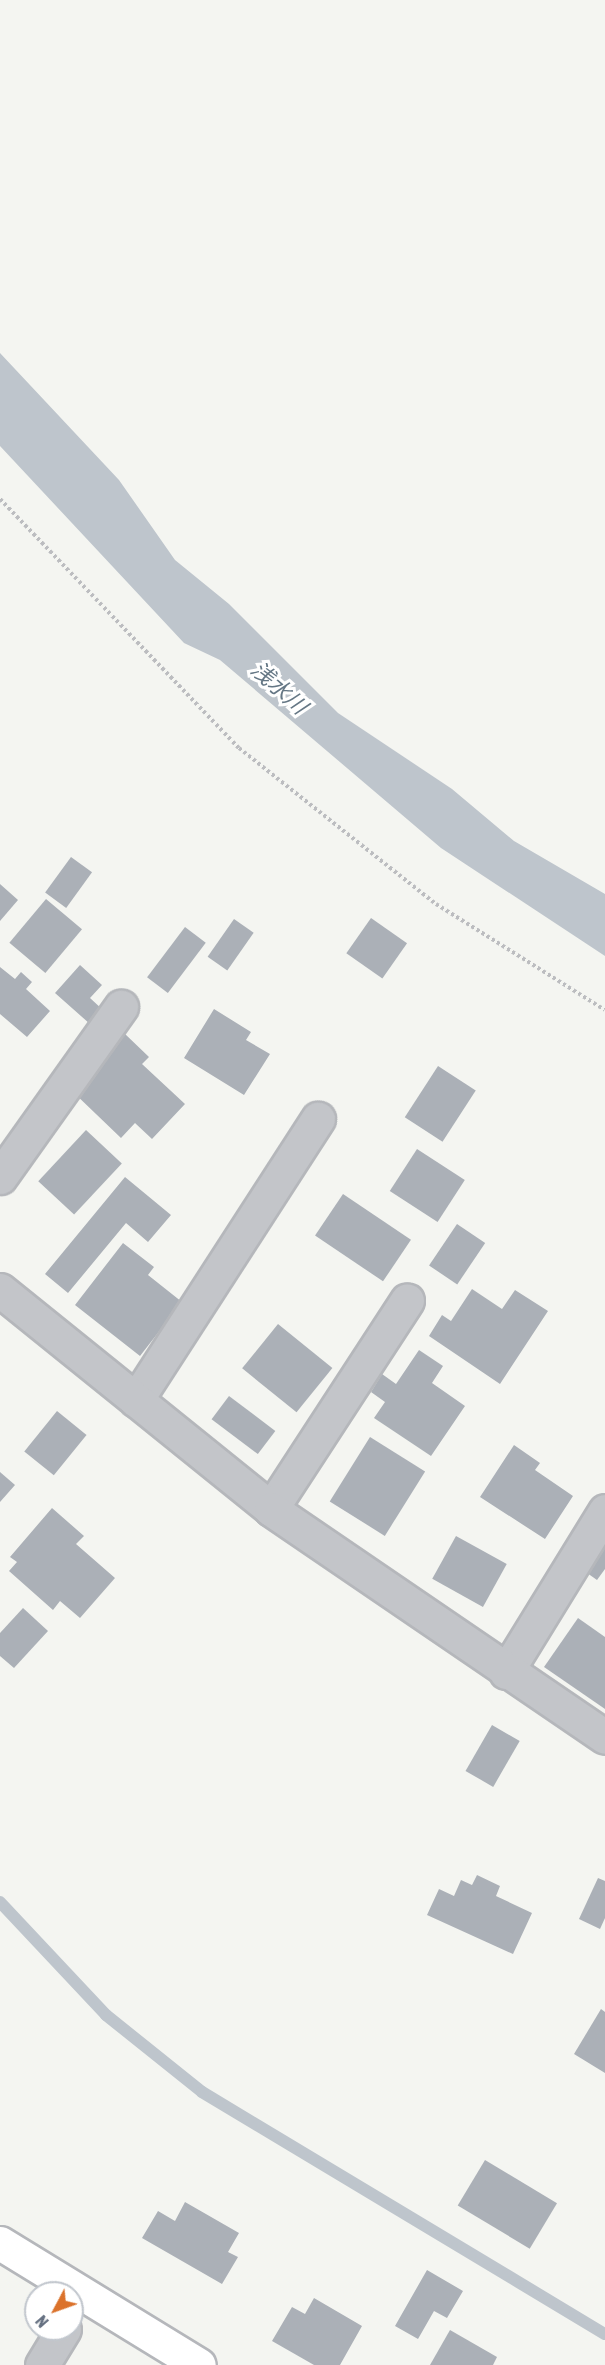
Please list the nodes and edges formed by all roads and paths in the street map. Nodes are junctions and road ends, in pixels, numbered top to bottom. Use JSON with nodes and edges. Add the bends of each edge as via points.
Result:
{"nodes":[{"id":1,"x":0,"y":499,"type":"edge"},
{"id":2,"x":121,"y":1006,"type":"dead end"},
{"id":3,"x":605,"y":1010,"type":"edge"},
{"id":4,"x":318,"y":1119,"type":"dead end"},
{"id":5,"x":0,"y":1177,"type":"edge"},
{"id":6,"x":0,"y":1290,"type":"edge"},
{"id":7,"x":407,"y":1300,"type":"dead end"},
{"id":8,"x":136,"y":1400,"type":"junction"},
{"id":9,"x":271,"y":1509,"type":"junction"},
{"id":10,"x":605,"y":1511,"type":"edge"},
{"id":11,"x":506,"y":1672,"type":"junction"},
{"id":12,"x":605,"y":1737,"type":"edge"},
{"id":13,"x":0,"y":2243,"type":"edge"},
{"id":14,"x":48,"y":2281,"type":"edge"},
{"id":15,"x":84,"y":2308,"type":"edge"},
{"id":16,"x":57,"y":2341,"type":"edge"},
{"id":17,"x":42,"y":2365,"type":"edge"},
{"id":18,"x":199,"y":2365,"type":"edge"}],
"edges":[{"from":1,"to":3,"type":"path","via":[[239,748],[436,904]]},
{"from":2,"to":5,"type":"street"},
{"from":4,"to":8,"type":"street"},
{"from":6,"to":8,"type":"street"},
{"from":7,"to":9,"type":"street"},
{"from":8,"to":9,"type":"street"},
{"from":9,"to":11,"type":"street"},
{"from":10,"to":11,"type":"street"},
{"from":11,"to":12,"type":"street"},
{"from":13,"to":14,"type":"highway"},
{"from":15,"to":18,"type":"highway"},
{"from":16,"to":17,"type":"street"}]}
